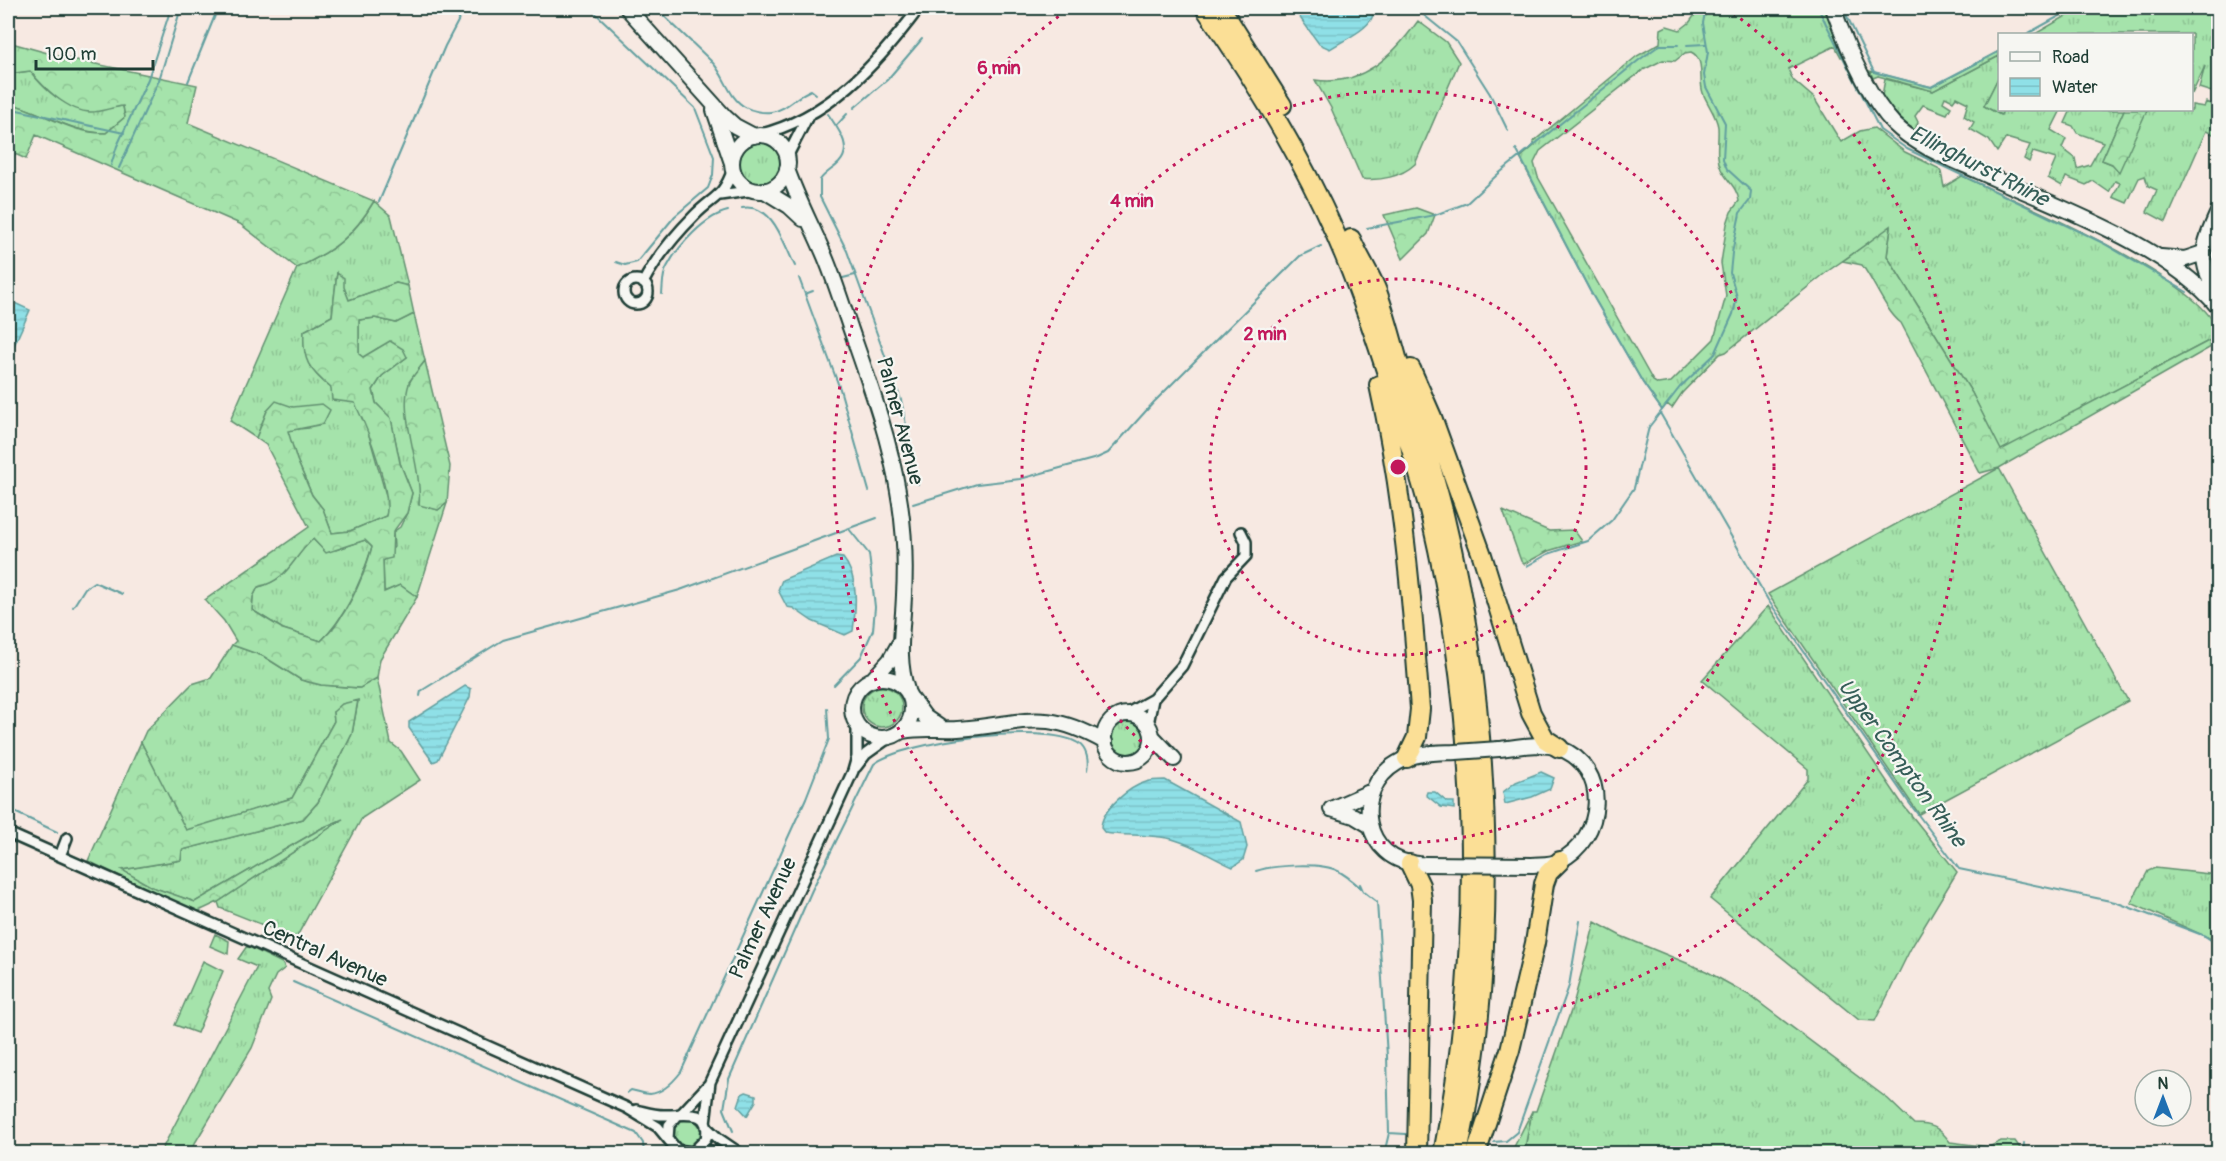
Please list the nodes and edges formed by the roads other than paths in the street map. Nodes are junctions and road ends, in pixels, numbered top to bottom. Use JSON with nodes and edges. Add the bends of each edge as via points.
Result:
{"nodes":[{"id":1,"x":627,"y":8,"type":"edge"},
{"id":2,"x":919,"y":8,"type":"edge"},
{"id":3,"x":1205,"y":8,"type":"edge"},
{"id":4,"x":1221,"y":8,"type":"edge"},
{"id":5,"x":1833,"y":8,"type":"edge"},
{"id":6,"x":710,"y":100,"type":"junction"},
{"id":7,"x":809,"y":116,"type":"junction"},
{"id":8,"x":756,"y":135,"type":"junction"},
{"id":9,"x":787,"y":163,"type":"junction"},
{"id":10,"x":733,"y":167,"type":"junction"},
{"id":11,"x":759,"y":190,"type":"junction"},
{"id":12,"x":720,"y":195,"type":"junction"},
{"id":13,"x":2218,"y":212,"type":"edge"},
{"id":14,"x":807,"y":222,"type":"junction"},
{"id":15,"x":2203,"y":253,"type":"junction"},
{"id":16,"x":2159,"y":257,"type":"junction"},
{"id":17,"x":1348,"y":262,"type":"junction"},
{"id":18,"x":644,"y":283,"type":"dead end"},
{"id":19,"x":1378,"y":293,"type":"junction"},
{"id":20,"x":2218,"y":296,"type":"edge"},
{"id":21,"x":2218,"y":307,"type":"edge"},
{"id":22,"x":1240,"y":532,"type":"dead end"},
{"id":23,"x":900,"y":642,"type":"junction"},
{"id":24,"x":872,"y":680,"type":"junction"},
{"id":25,"x":909,"y":694,"type":"junction"},
{"id":26,"x":1153,"y":699,"type":"junction"},
{"id":27,"x":1126,"y":714,"type":"junction"},
{"id":28,"x":1111,"y":721,"type":"junction"},
{"id":29,"x":857,"y":725,"type":"junction"},
{"id":30,"x":1073,"y":726,"type":"junction"},
{"id":31,"x":941,"y":728,"type":"junction"},
{"id":32,"x":1150,"y":730,"type":"junction"},
{"id":33,"x":903,"y":731,"type":"junction"},
{"id":34,"x":887,"y":739,"type":"junction"},
{"id":35,"x":1105,"y":742,"type":"junction"},
{"id":36,"x":1559,"y":748,"type":"junction"},
{"id":37,"x":1145,"y":755,"type":"junction"},
{"id":38,"x":1407,"y":758,"type":"junction"},
{"id":39,"x":853,"y":771,"type":"junction"},
{"id":40,"x":1372,"y":791,"type":"junction"},
{"id":41,"x":1369,"y":825,"type":"junction"},
{"id":42,"x":8,"y":833,"type":"edge"},
{"id":43,"x":68,"y":838,"type":"dead end"},
{"id":44,"x":60,"y":856,"type":"junction"},
{"id":45,"x":1560,"y":861,"type":"junction"},
{"id":46,"x":1417,"y":864,"type":"junction"},
{"id":47,"x":710,"y":1082,"type":"junction"},
{"id":48,"x":627,"y":1108,"type":"junction"},
{"id":49,"x":681,"y":1114,"type":"junction"},
{"id":50,"x":706,"y":1125,"type":"junction"},
{"id":51,"x":669,"y":1140,"type":"junction"},
{"id":52,"x":694,"y":1151,"type":"edge"},
{"id":53,"x":669,"y":1154,"type":"edge"},
{"id":54,"x":731,"y":1154,"type":"edge"},
{"id":55,"x":741,"y":1154,"type":"edge"},
{"id":56,"x":1417,"y":1154,"type":"edge"},
{"id":57,"x":1443,"y":1154,"type":"edge"},
{"id":58,"x":1458,"y":1154,"type":"edge"},
{"id":59,"x":1476,"y":1154,"type":"edge"}],
"edges":[{"from":1,"to":6,"type":"street"},
{"from":2,"to":7,"type":"street","via":[[861,78]]},
{"from":3,"to":17,"type":"highway","via":[[1274,115]]},
{"from":4,"to":19,"type":"highway","via":[[1285,110]]},
{"from":5,"to":16,"type":"street","via":[[1878,105],[1896,126],[1962,164]]},
{"from":6,"to":8,"type":"street","via":[[735,126]]},
{"from":6,"to":10,"type":"street"},
{"from":7,"to":8,"type":"street"},
{"from":7,"to":9,"type":"street","via":[[799,130]]},
{"from":8,"to":9,"type":"street","via":[[773,138],[784,150]]},
{"from":8,"to":10,"type":"street","via":[[736,149]]},
{"from":9,"to":11,"type":"street","via":[[778,183]]},
{"from":9,"to":14,"type":"street","name":"Palmer Avenue"},
{"from":10,"to":11,"type":"street","via":[[741,183]]},
{"from":10,"to":12,"type":"street"},
{"from":11,"to":12,"type":"street"},
{"from":11,"to":14,"type":"street","name":"Palmer Avenue","via":[[789,206]]},
{"from":12,"to":18,"type":"street","via":[[677,233]]},
{"from":13,"to":15,"type":"street"},
{"from":14,"to":23,"type":"street","name":"Palmer Avenue","via":[[823,252],[869,381],[894,473],[905,566]]},
{"from":15,"to":16,"type":"street","via":[[2185,259]]},
{"from":15,"to":20,"type":"street"},
{"from":16,"to":21,"type":"street"},
{"from":17,"to":38,"type":"highway","via":[[1392,442],[1406,535],[1420,709],[1418,737]]},
{"from":17,"to":57,"type":"highway","via":[[1426,499],[1445,584],[1460,683],[1469,775],[1472,885],[1466,999]]},
{"from":19,"to":36,"type":"highway","via":[[1432,417],[1482,555],[1531,713],[1545,739]]},
{"from":19,"to":58,"type":"highway","via":[[1443,512],[1474,682],[1485,885],[1480,1001]]},
{"from":22,"to":26,"type":"street","via":[[1246,542],[1246,556],[1226,577],[1182,666]]},
{"from":23,"to":24,"type":"street","name":"Palmer Avenue"},
{"from":23,"to":25,"type":"street","name":"Palmer Avenue","via":[[902,675]]},
{"from":24,"to":25,"type":"street","via":[[891,679]]},
{"from":24,"to":29,"type":"street","via":[[854,696],[852,711]]},
{"from":25,"to":31,"type":"street","via":[[925,717]]},
{"from":25,"to":33,"type":"street","via":[[912,716]]},
{"from":26,"to":27,"type":"street"},
{"from":26,"to":32,"type":"street"},
{"from":27,"to":28,"type":"street"},
{"from":27,"to":32,"type":"street","via":[[1142,718]]},
{"from":28,"to":30,"type":"street","via":[[1096,726]]},
{"from":28,"to":35,"type":"street"},
{"from":29,"to":34,"type":"street","via":[[870,736]]},
{"from":29,"to":39,"type":"street","name":"Palmer Avenue"},
{"from":30,"to":31,"type":"street","via":[[1045,719]]},
{"from":30,"to":35,"type":"street"},
{"from":31,"to":33,"type":"street"},
{"from":32,"to":37,"type":"street","via":[[1152,743]]},
{"from":32,"to":37,"type":"street","via":[[1174,759]]},
{"from":33,"to":34,"type":"street"},
{"from":34,"to":39,"type":"street","name":"Palmer Avenue","via":[[866,754]]},
{"from":35,"to":37,"type":"street","via":[[1110,753],[1122,761],[1135,761]]},
{"from":36,"to":38,"type":"street","bridge":true,"via":[[1544,745]]},
{"from":36,"to":45,"type":"street","via":[[1580,762],[1590,776],[1597,810],[1586,838]]},
{"from":38,"to":40,"type":"street","via":[[1389,769]]},
{"from":39,"to":47,"type":"street","name":"Palmer Avenue"},
{"from":40,"to":41,"type":"street","via":[[1368,802]]},
{"from":40,"to":41,"type":"street","via":[[1331,809]]},
{"from":41,"to":46,"type":"street","via":[[1386,850]]},
{"from":42,"to":44,"type":"street","name":"Central Avenue"},
{"from":43,"to":44,"type":"street"},
{"from":44,"to":48,"type":"street","name":"Central Avenue"},
{"from":45,"to":46,"type":"street","bridge":true,"via":[[1532,865]]},
{"from":45,"to":59,"type":"highway","via":[[1544,884],[1535,943],[1510,1050]]},
{"from":46,"to":56,"type":"highway","via":[[1422,900]]},
{"from":47,"to":49,"type":"street"},
{"from":47,"to":50,"type":"street"},
{"from":48,"to":49,"type":"street","via":[[658,1115]]},
{"from":48,"to":51,"type":"street","via":[[658,1127]]},
{"from":49,"to":50,"type":"street","via":[[695,1114]]},
{"from":49,"to":51,"type":"street","via":[[669,1125]]},
{"from":50,"to":52,"type":"street","via":[[706,1139]]},
{"from":50,"to":55,"type":"street"},
{"from":51,"to":52,"type":"street","via":[[678,1150]]},
{"from":51,"to":53,"type":"street"},
{"from":52,"to":54,"type":"street"}]}
